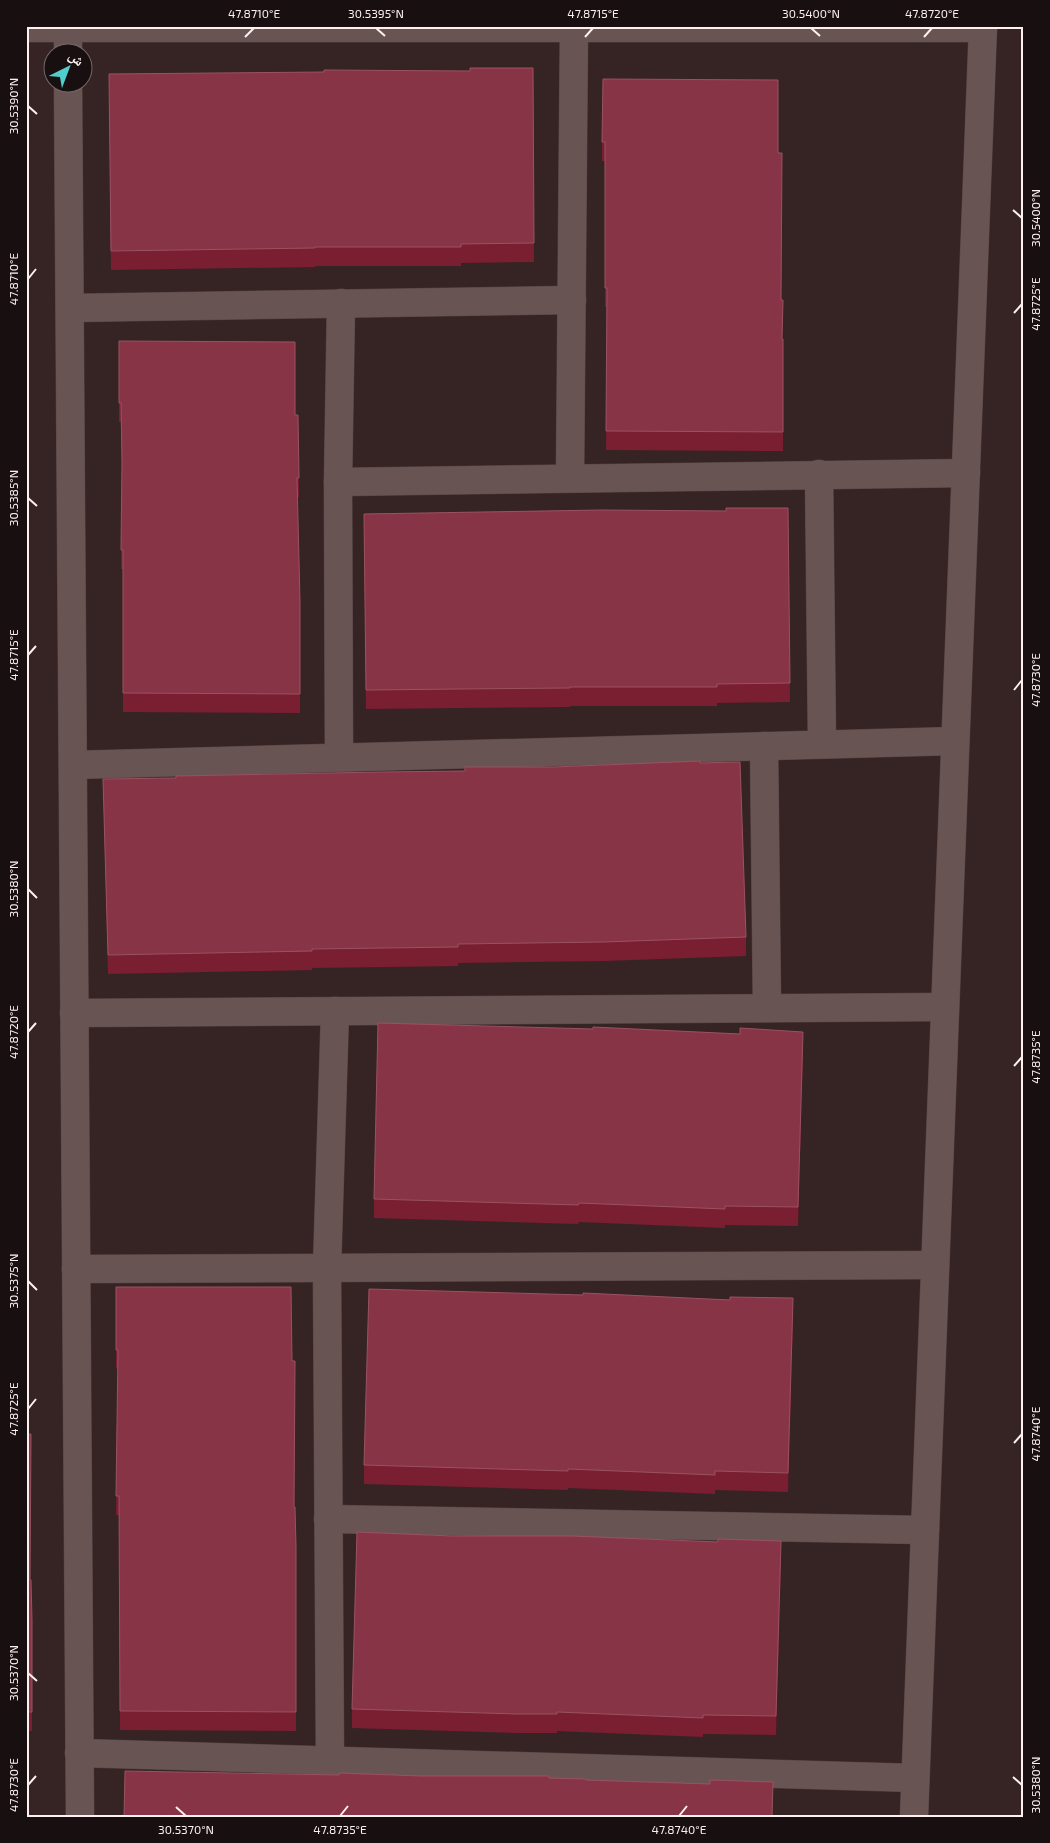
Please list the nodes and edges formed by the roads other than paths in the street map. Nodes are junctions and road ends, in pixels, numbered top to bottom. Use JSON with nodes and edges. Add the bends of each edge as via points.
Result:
{"nodes":[{"id":1,"x":318,"y":27,"type":"edge"},
{"id":2,"x":574,"y":27,"type":"edge"},
{"id":3,"x":983,"y":27,"type":"edge"},
{"id":4,"x":26,"y":28,"type":"edge"},
{"id":5,"x":68,"y":35,"type":"edge"},
{"id":6,"x":68,"y":92,"type":"edge"},
{"id":7,"x":572,"y":300,"type":"junction"},
{"id":8,"x":341,"y":303,"type":"junction"},
{"id":9,"x":70,"y":308,"type":"junction"},
{"id":10,"x":966,"y":473,"type":"junction"},
{"id":11,"x":819,"y":474,"type":"junction"},
{"id":12,"x":570,"y":478,"type":"junction"},
{"id":13,"x":338,"y":482,"type":"junction"},
{"id":14,"x":955,"y":741,"type":"junction"},
{"id":15,"x":822,"y":744,"type":"junction"},
{"id":16,"x":764,"y":746,"type":"junction"},
{"id":17,"x":339,"y":757,"type":"junction"},
{"id":18,"x":73,"y":765,"type":"junction"},
{"id":19,"x":945,"y":1007,"type":"junction"},
{"id":20,"x":767,"y":1008,"type":"junction"},
{"id":21,"x":335,"y":1011,"type":"junction"},
{"id":22,"x":74,"y":1013,"type":"junction"},
{"id":23,"x":935,"y":1265,"type":"junction"},
{"id":24,"x":327,"y":1268,"type":"junction"},
{"id":25,"x":76,"y":1269,"type":"junction"},
{"id":26,"x":328,"y":1519,"type":"junction"},
{"id":27,"x":925,"y":1530,"type":"junction"},
{"id":28,"x":79,"y":1753,"type":"junction"},
{"id":29,"x":330,"y":1761,"type":"junction"},
{"id":30,"x":915,"y":1778,"type":"junction"},
{"id":31,"x":80,"y":1817,"type":"edge"},
{"id":32,"x":914,"y":1817,"type":"edge"}],
"edges":[{"from":1,"to":2,"type":"street"},
{"from":1,"to":5,"type":"street"},
{"from":2,"to":3,"type":"street"},
{"from":2,"to":7,"type":"street"},
{"from":3,"to":10,"type":"street"},
{"from":4,"to":5,"type":"street"},
{"from":6,"to":9,"type":"street"},
{"from":7,"to":8,"type":"street"},
{"from":7,"to":12,"type":"street"},
{"from":8,"to":9,"type":"street"},
{"from":8,"to":13,"type":"street"},
{"from":9,"to":18,"type":"street"},
{"from":10,"to":11,"type":"street"},
{"from":10,"to":14,"type":"street"},
{"from":11,"to":12,"type":"street"},
{"from":11,"to":15,"type":"street"},
{"from":12,"to":13,"type":"street"},
{"from":13,"to":17,"type":"street"},
{"from":14,"to":15,"type":"street"},
{"from":14,"to":19,"type":"street"},
{"from":15,"to":16,"type":"street"},
{"from":16,"to":17,"type":"street"},
{"from":16,"to":20,"type":"street"},
{"from":17,"to":18,"type":"street"},
{"from":18,"to":22,"type":"street"},
{"from":19,"to":20,"type":"street"},
{"from":19,"to":23,"type":"street"},
{"from":20,"to":21,"type":"street"},
{"from":21,"to":22,"type":"street"},
{"from":21,"to":24,"type":"street"},
{"from":22,"to":25,"type":"street"},
{"from":23,"to":24,"type":"street"},
{"from":23,"to":27,"type":"street"},
{"from":24,"to":25,"type":"street"},
{"from":24,"to":26,"type":"street"},
{"from":25,"to":28,"type":"street"},
{"from":26,"to":27,"type":"street"},
{"from":26,"to":29,"type":"street"},
{"from":27,"to":30,"type":"street"},
{"from":28,"to":29,"type":"street"},
{"from":28,"to":31,"type":"street"},
{"from":29,"to":30,"type":"street"},
{"from":30,"to":32,"type":"street"}]}
